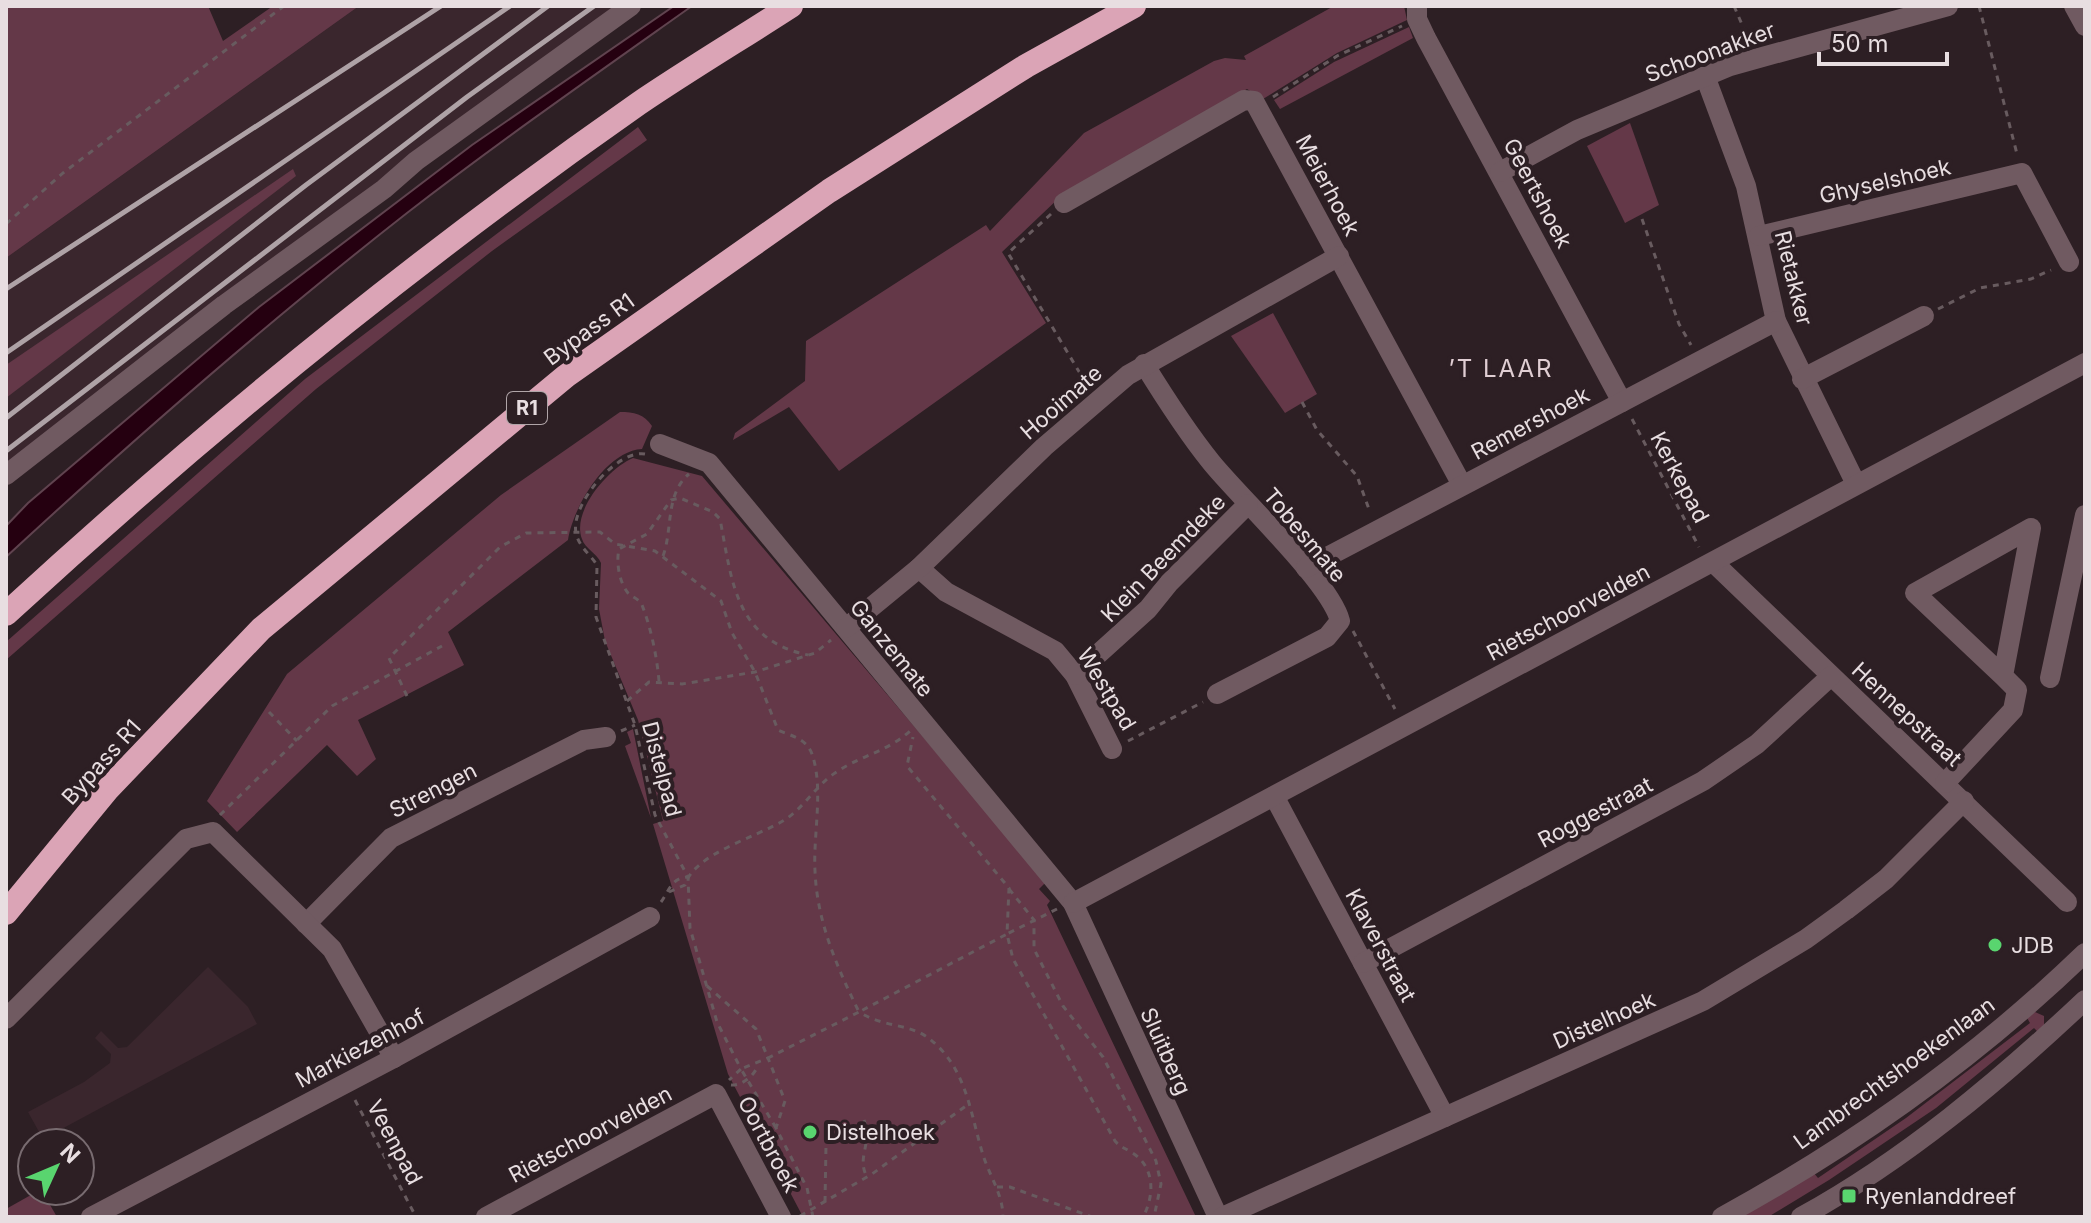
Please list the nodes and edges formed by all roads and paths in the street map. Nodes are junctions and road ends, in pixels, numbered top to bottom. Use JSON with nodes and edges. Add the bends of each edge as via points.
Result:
{"nodes":[{"id":1,"x":284,"y":6,"type":"edge"},
{"id":2,"x":631,"y":6,"type":"edge"},
{"id":3,"x":791,"y":6,"type":"edge"},
{"id":4,"x":1134,"y":6,"type":"edge"},
{"id":5,"x":1734,"y":6,"type":"edge"},
{"id":6,"x":1948,"y":6,"type":"edge"},
{"id":7,"x":1979,"y":6,"type":"edge"},
{"id":8,"x":2074,"y":6,"type":"edge"},
{"id":9,"x":1417,"y":13,"type":"edge"},
{"id":10,"x":2085,"y":26,"type":"edge"},
{"id":11,"x":1332,"y":48,"type":"dead end"},
{"id":12,"x":1337,"y":56,"type":"junction"},
{"id":13,"x":1756,"y":57,"type":"junction"},
{"id":14,"x":1705,"y":76,"type":"junction"},
{"id":15,"x":1258,"y":107,"type":"junction"},
{"id":16,"x":1500,"y":172,"type":"junction"},
{"id":17,"x":2022,"y":173,"type":"junction"},
{"id":18,"x":1064,"y":203,"type":"joint"},
{"id":19,"x":1642,"y":219,"type":"dead end"},
{"id":20,"x":6,"y":224,"type":"edge"},
{"id":21,"x":1759,"y":236,"type":"junction"},
{"id":22,"x":1339,"y":256,"type":"junction"},
{"id":23,"x":2069,"y":262,"type":"joint"},
{"id":24,"x":1924,"y":316,"type":"joint"},
{"id":25,"x":1776,"y":321,"type":"junction"},
{"id":26,"x":1700,"y":360,"type":"junction"},
{"id":27,"x":2085,"y":363,"type":"edge"},
{"id":28,"x":1144,"y":364,"type":"junction"},
{"id":29,"x":1802,"y":379,"type":"junction"},
{"id":30,"x":1098,"y":402,"type":"junction"},
{"id":31,"x":1302,"y":402,"type":"dead end"},
{"id":32,"x":1622,"y":402,"type":"junction"},
{"id":33,"x":657,"y":450,"type":"joint"},
{"id":34,"x":681,"y":465,"type":"dead end"},
{"id":35,"x":6,"y":475,"type":"edge"},
{"id":36,"x":1856,"y":484,"type":"junction"},
{"id":37,"x":1462,"y":485,"type":"junction"},
{"id":38,"x":674,"y":500,"type":"junction"},
{"id":39,"x":1248,"y":504,"type":"junction"},
{"id":40,"x":2085,"y":515,"type":"edge"},
{"id":41,"x":1377,"y":530,"type":"junction"},
{"id":42,"x":576,"y":533,"type":"junction"},
{"id":43,"x":624,"y":546,"type":"junction"},
{"id":44,"x":663,"y":556,"type":"junction"},
{"id":45,"x":1714,"y":563,"type":"junction"},
{"id":46,"x":919,"y":568,"type":"junction"},
{"id":47,"x":1306,"y":568,"type":"junction"},
{"id":48,"x":6,"y":614,"type":"edge"},
{"id":49,"x":1338,"y":626,"type":"junction"},
{"id":50,"x":846,"y":628,"type":"junction"},
{"id":51,"x":442,"y":646,"type":"dead end"},
{"id":52,"x":808,"y":655,"type":"junction"},
{"id":53,"x":394,"y":672,"type":"junction"},
{"id":54,"x":755,"y":672,"type":"junction"},
{"id":55,"x":1075,"y":675,"type":"junction"},
{"id":56,"x":1831,"y":676,"type":"junction"},
{"id":57,"x":2003,"y":676,"type":"junction"},
{"id":58,"x":2050,"y":678,"type":"dead end"},
{"id":59,"x":659,"y":681,"type":"junction"},
{"id":60,"x":1217,"y":694,"type":"joint"},
{"id":61,"x":407,"y":696,"type":"dead end"},
{"id":62,"x":627,"y":702,"type":"junction"},
{"id":63,"x":269,"y":712,"type":"dead end"},
{"id":64,"x":1405,"y":726,"type":"junction"},
{"id":65,"x":606,"y":737,"type":"dead end"},
{"id":66,"x":297,"y":741,"type":"junction"},
{"id":67,"x":1112,"y":749,"type":"joint"},
{"id":68,"x":1945,"y":783,"type":"junction"},
{"id":69,"x":816,"y":791,"type":"junction"},
{"id":70,"x":1274,"y":796,"type":"junction"},
{"id":71,"x":1964,"y":801,"type":"junction"},
{"id":72,"x":203,"y":832,"type":"junction"},
{"id":73,"x":688,"y":877,"type":"junction"},
{"id":74,"x":1009,"y":888,"type":"junction"},
{"id":75,"x":669,"y":892,"type":"junction"},
{"id":76,"x":2067,"y":902,"type":"dead end"},
{"id":77,"x":1073,"y":903,"type":"junction"},
{"id":78,"x":6,"y":913,"type":"edge"},
{"id":79,"x":650,"y":917,"type":"joint"},
{"id":80,"x":1034,"y":920,"type":"junction"},
{"id":81,"x":306,"y":924,"type":"junction"},
{"id":82,"x":1007,"y":934,"type":"junction"},
{"id":83,"x":1363,"y":963,"type":"junction"},
{"id":84,"x":2081,"y":963,"type":"edge"},
{"id":85,"x":707,"y":986,"type":"junction"},
{"id":86,"x":2085,"y":1000,"type":"edge"},
{"id":87,"x":859,"y":1012,"type":"junction"},
{"id":88,"x":6,"y":1019,"type":"edge"},
{"id":89,"x":394,"y":1058,"type":"junction"},
{"id":90,"x":768,"y":1058,"type":"junction"},
{"id":91,"x":758,"y":1065,"type":"junction"},
{"id":92,"x":741,"y":1069,"type":"junction"},
{"id":93,"x":746,"y":1079,"type":"junction"},
{"id":94,"x":346,"y":1083,"type":"junction"},
{"id":95,"x":721,"y":1089,"type":"junction"},
{"id":96,"x":970,"y":1103,"type":"junction"},
{"id":97,"x":1445,"y":1117,"type":"junction"},
{"id":98,"x":864,"y":1120,"type":"dead end"},
{"id":99,"x":776,"y":1128,"type":"junction"},
{"id":100,"x":826,"y":1145,"type":"dead end"},
{"id":101,"x":867,"y":1177,"type":"junction"},
{"id":102,"x":997,"y":1187,"type":"junction"},
{"id":103,"x":825,"y":1202,"type":"junction"},
{"id":104,"x":811,"y":1210,"type":"junction"},
{"id":105,"x":91,"y":1217,"type":"edge"},
{"id":106,"x":416,"y":1217,"type":"edge"},
{"id":107,"x":486,"y":1217,"type":"edge"},
{"id":108,"x":781,"y":1217,"type":"edge"},
{"id":109,"x":799,"y":1217,"type":"edge"},
{"id":110,"x":813,"y":1217,"type":"edge"},
{"id":111,"x":1003,"y":1217,"type":"edge"},
{"id":112,"x":1092,"y":1217,"type":"edge"},
{"id":113,"x":1143,"y":1217,"type":"edge"},
{"id":114,"x":1154,"y":1217,"type":"edge"},
{"id":115,"x":1220,"y":1217,"type":"edge"},
{"id":116,"x":1722,"y":1217,"type":"edge"},
{"id":117,"x":1801,"y":1217,"type":"edge"}],
"edges":[{"from":1,"to":20,"type":"path","via":[[63,173]]},
{"from":2,"to":35,"type":"street","via":[[464,124]]},
{"from":3,"to":48,"type":"highway","via":[[639,103],[416,266],[132,498]]},
{"from":4,"to":78,"type":"highway","name":"Bypass R1","number":"R1","via":[[1026,66],[829,191],[566,376],[261,629],[108,789]]},
{"from":5,"to":13,"type":"path"},
{"from":6,"to":13,"type":"street","name":"Schoonakker"},
{"from":7,"to":17,"type":"path"},
{"from":8,"to":10,"type":"street"},
{"from":9,"to":12,"type":"path"},
{"from":9,"to":16,"type":"street","name":"Geertshoek"},
{"from":11,"to":12,"type":"path"},
{"from":12,"to":15,"type":"path"},
{"from":13,"to":14,"type":"street","name":"Schoonakker"},
{"from":14,"to":16,"type":"street","name":"Schoonakker","via":[[1577,130]]},
{"from":14,"to":21,"type":"street","name":"Rietakker"},
{"from":15,"to":18,"type":"street","via":[[1244,100]]},
{"from":15,"to":22,"type":"street","name":"Meierhoek"},
{"from":16,"to":32,"type":"street","name":"Geertshoek"},
{"from":17,"to":21,"type":"street","name":"Ghyselshoek"},
{"from":17,"to":23,"type":"street"},
{"from":18,"to":30,"type":"path","via":[[1008,253]]},
{"from":19,"to":26,"type":"path","via":[[1679,324]]},
{"from":21,"to":25,"type":"street","name":"Rietakker"},
{"from":22,"to":28,"type":"street","name":"Hooimate"},
{"from":22,"to":37,"type":"street","name":"Meierhoek"},
{"from":23,"to":24,"type":"path","via":[[2031,279],[1980,288]]},
{"from":24,"to":29,"type":"street"},
{"from":25,"to":26,"type":"street","name":"Remershoek"},
{"from":25,"to":29,"type":"street","name":"Rietakker"},
{"from":26,"to":32,"type":"street","name":"Remershoek"},
{"from":27,"to":36,"type":"street","name":"Rietschoorvelden"},
{"from":28,"to":30,"type":"street","name":"Hooimate"},
{"from":28,"to":39,"type":"street","name":"Tobesmate","via":[[1175,414]]},
{"from":29,"to":36,"type":"street","name":"Rietakker"},
{"from":30,"to":46,"type":"street","name":"Hooimate"},
{"from":31,"to":41,"type":"path","via":[[1317,430],[1357,476]]},
{"from":32,"to":37,"type":"street","name":"Remershoek"},
{"from":32,"to":45,"type":"path","name":"Kerkepad","via":[[1700,549]]},
{"from":33,"to":42,"type":"path","via":[[628,454],[607,470],[581,507]]},
{"from":33,"to":50,"type":"street","name":"Ganzemate","via":[[709,463]]},
{"from":34,"to":38,"type":"path","via":[[695,469],[682,479]]},
{"from":36,"to":45,"type":"street","name":"Rietschoorvelden"},
{"from":37,"to":41,"type":"street","name":"Remershoek"},
{"from":38,"to":43,"type":"path","via":[[647,534]]},
{"from":38,"to":44,"type":"path"},
{"from":38,"to":52,"type":"path","via":[[680,498],[720,519],[729,571],[754,627],[783,650]]},
{"from":39,"to":47,"type":"street","name":"Tobesmate"},
{"from":39,"to":55,"type":"street","name":"Klein Beemdeke","via":[[1148,609]]},
{"from":40,"to":58,"type":"street"},
{"from":41,"to":47,"type":"street","name":"Remershoek"},
{"from":42,"to":43,"type":"path","via":[[600,532]]},
{"from":42,"to":53,"type":"path","via":[[526,533],[500,547],[389,658]]},
{"from":42,"to":62,"type":"path","name":"Distelpad","via":[[599,572],[596,617]]},
{"from":43,"to":44,"type":"path"},
{"from":43,"to":59,"type":"path","via":[[617,557],[621,580],[640,600]]},
{"from":44,"to":54,"type":"path","via":[[721,601]]},
{"from":45,"to":56,"type":"street","name":"Hennepstraat"},
{"from":45,"to":64,"type":"street","name":"Rietschoorvelden"},
{"from":46,"to":50,"type":"street","name":"Hooimate"},
{"from":46,"to":55,"type":"street","name":"Westpad","via":[[946,592],[1055,651]]},
{"from":47,"to":49,"type":"street","name":"Tobesmate","via":[[1338,614]]},
{"from":49,"to":60,"type":"street","via":[[1327,637]]},
{"from":49,"to":64,"type":"path","via":[[1354,632]]},
{"from":50,"to":52,"type":"path"},
{"from":50,"to":77,"type":"street","name":"Ganzemate"},
{"from":51,"to":53,"type":"path"},
{"from":52,"to":54,"type":"path"},
{"from":53,"to":61,"type":"path"},
{"from":53,"to":66,"type":"path","via":[[332,706]]},
{"from":54,"to":59,"type":"path","via":[[682,684]]},
{"from":54,"to":69,"type":"path","via":[[778,730],[803,740],[812,753]]},
{"from":55,"to":67,"type":"street","name":"Westpad"},
{"from":56,"to":68,"type":"street","name":"Hennepstraat"},
{"from":56,"to":83,"type":"street","name":"Roggestraat","via":[[1757,744],[1703,781]]},
{"from":57,"to":57,"type":"street","via":[[1915,593],[2031,528],[2014,617]]},
{"from":57,"to":68,"type":"street","via":[[2017,690],[2013,710]]},
{"from":59,"to":62,"type":"path","via":[[639,687]]},
{"from":60,"to":67,"type":"path","name":"Westpad"},
{"from":62,"to":73,"type":"path","name":"Distelpad","via":[[655,815]]},
{"from":63,"to":66,"type":"path"},
{"from":64,"to":70,"type":"street","name":"Rietschoorvelden"},
{"from":65,"to":81,"type":"street","name":"Strengen","via":[[584,740],[391,838]]},
{"from":66,"to":72,"type":"path"},
{"from":68,"to":71,"type":"street","name":"Hennepstraat"},
{"from":69,"to":73,"type":"path","via":[[781,822],[718,853]]},
{"from":69,"to":74,"type":"path","via":[[836,772],[879,754],[912,729],[907,766]]},
{"from":69,"to":87,"type":"path","via":[[815,872],[821,919]]},
{"from":70,"to":77,"type":"street","name":"Rietschoorvelden"},
{"from":70,"to":83,"type":"street","name":"Klaverstraat"},
{"from":71,"to":76,"type":"street","name":"Hennepstraat"},
{"from":71,"to":97,"type":"street","name":"Distelhoek","via":[[1886,879],[1753,972],[1642,1030]]},
{"from":72,"to":81,"type":"street","via":[[220,836]]},
{"from":72,"to":88,"type":"street","via":[[186,839]]},
{"from":73,"to":75,"type":"path","via":[[685,885]]},
{"from":73,"to":75,"type":"path","via":[[680,877]]},
{"from":73,"to":85,"type":"path","name":"Distelpad","via":[[690,928]]},
{"from":74,"to":80,"type":"path"},
{"from":74,"to":82,"type":"path"},
{"from":75,"to":79,"type":"path"},
{"from":77,"to":80,"type":"path"},
{"from":77,"to":115,"type":"street","name":"Sluitberg","via":[[1199,1184]]},
{"from":79,"to":89,"type":"street","name":"Markiezenhof"},
{"from":80,"to":82,"type":"path"},
{"from":80,"to":114,"type":"path","via":[[1034,949],[1063,1006],[1103,1057],[1156,1161],[1161,1184]]},
{"from":81,"to":89,"type":"street","via":[[344,965]]},
{"from":82,"to":87,"type":"path"},
{"from":82,"to":113,"type":"path","via":[[1013,959],[1118,1146],[1133,1152],[1147,1169],[1150,1200]]},
{"from":83,"to":97,"type":"street","name":"Klaverstraat"},
{"from":84,"to":116,"type":"street","name":"Lambrechtshoekenlaan","via":[[1868,1127]]},
{"from":85,"to":90,"type":"path","via":[[756,1029]]},
{"from":85,"to":92,"type":"path","name":"Distelpad","via":[[717,1022]]},
{"from":86,"to":117,"type":"street","via":[[1949,1117]]},
{"from":87,"to":90,"type":"path"},
{"from":87,"to":96,"type":"path","via":[[925,1036],[955,1068]]},
{"from":89,"to":94,"type":"street","name":"Markiezenhof"},
{"from":90,"to":91,"type":"path"},
{"from":90,"to":99,"type":"path","via":[[785,1101]]},
{"from":91,"to":92,"type":"path"},
{"from":91,"to":93,"type":"path"},
{"from":92,"to":93,"type":"path","name":"Distelpad"},
{"from":92,"to":95,"type":"path"},
{"from":93,"to":95,"type":"path"},
{"from":93,"to":99,"type":"path","name":"Distelpad"},
{"from":94,"to":105,"type":"street","name":"Markiezenhof"},
{"from":94,"to":106,"type":"path","name":"Veenpad"},
{"from":95,"to":107,"type":"street","name":"Rietschoorvelden"},
{"from":95,"to":108,"type":"street","name":"Oortbroek"},
{"from":96,"to":101,"type":"path"},
{"from":96,"to":102,"type":"path"},
{"from":97,"to":115,"type":"street","name":"Distelhoek"},
{"from":98,"to":101,"type":"path","via":[[869,1140],[862,1160]]},
{"from":99,"to":104,"type":"path","name":"Distelpad","via":[[807,1188]]},
{"from":100,"to":103,"type":"path"},
{"from":101,"to":103,"type":"path"},
{"from":102,"to":111,"type":"path"},
{"from":102,"to":112,"type":"path"},
{"from":103,"to":104,"type":"path"},
{"from":104,"to":109,"type":"path"},
{"from":104,"to":110,"type":"path","name":"Distelpad"}]}
